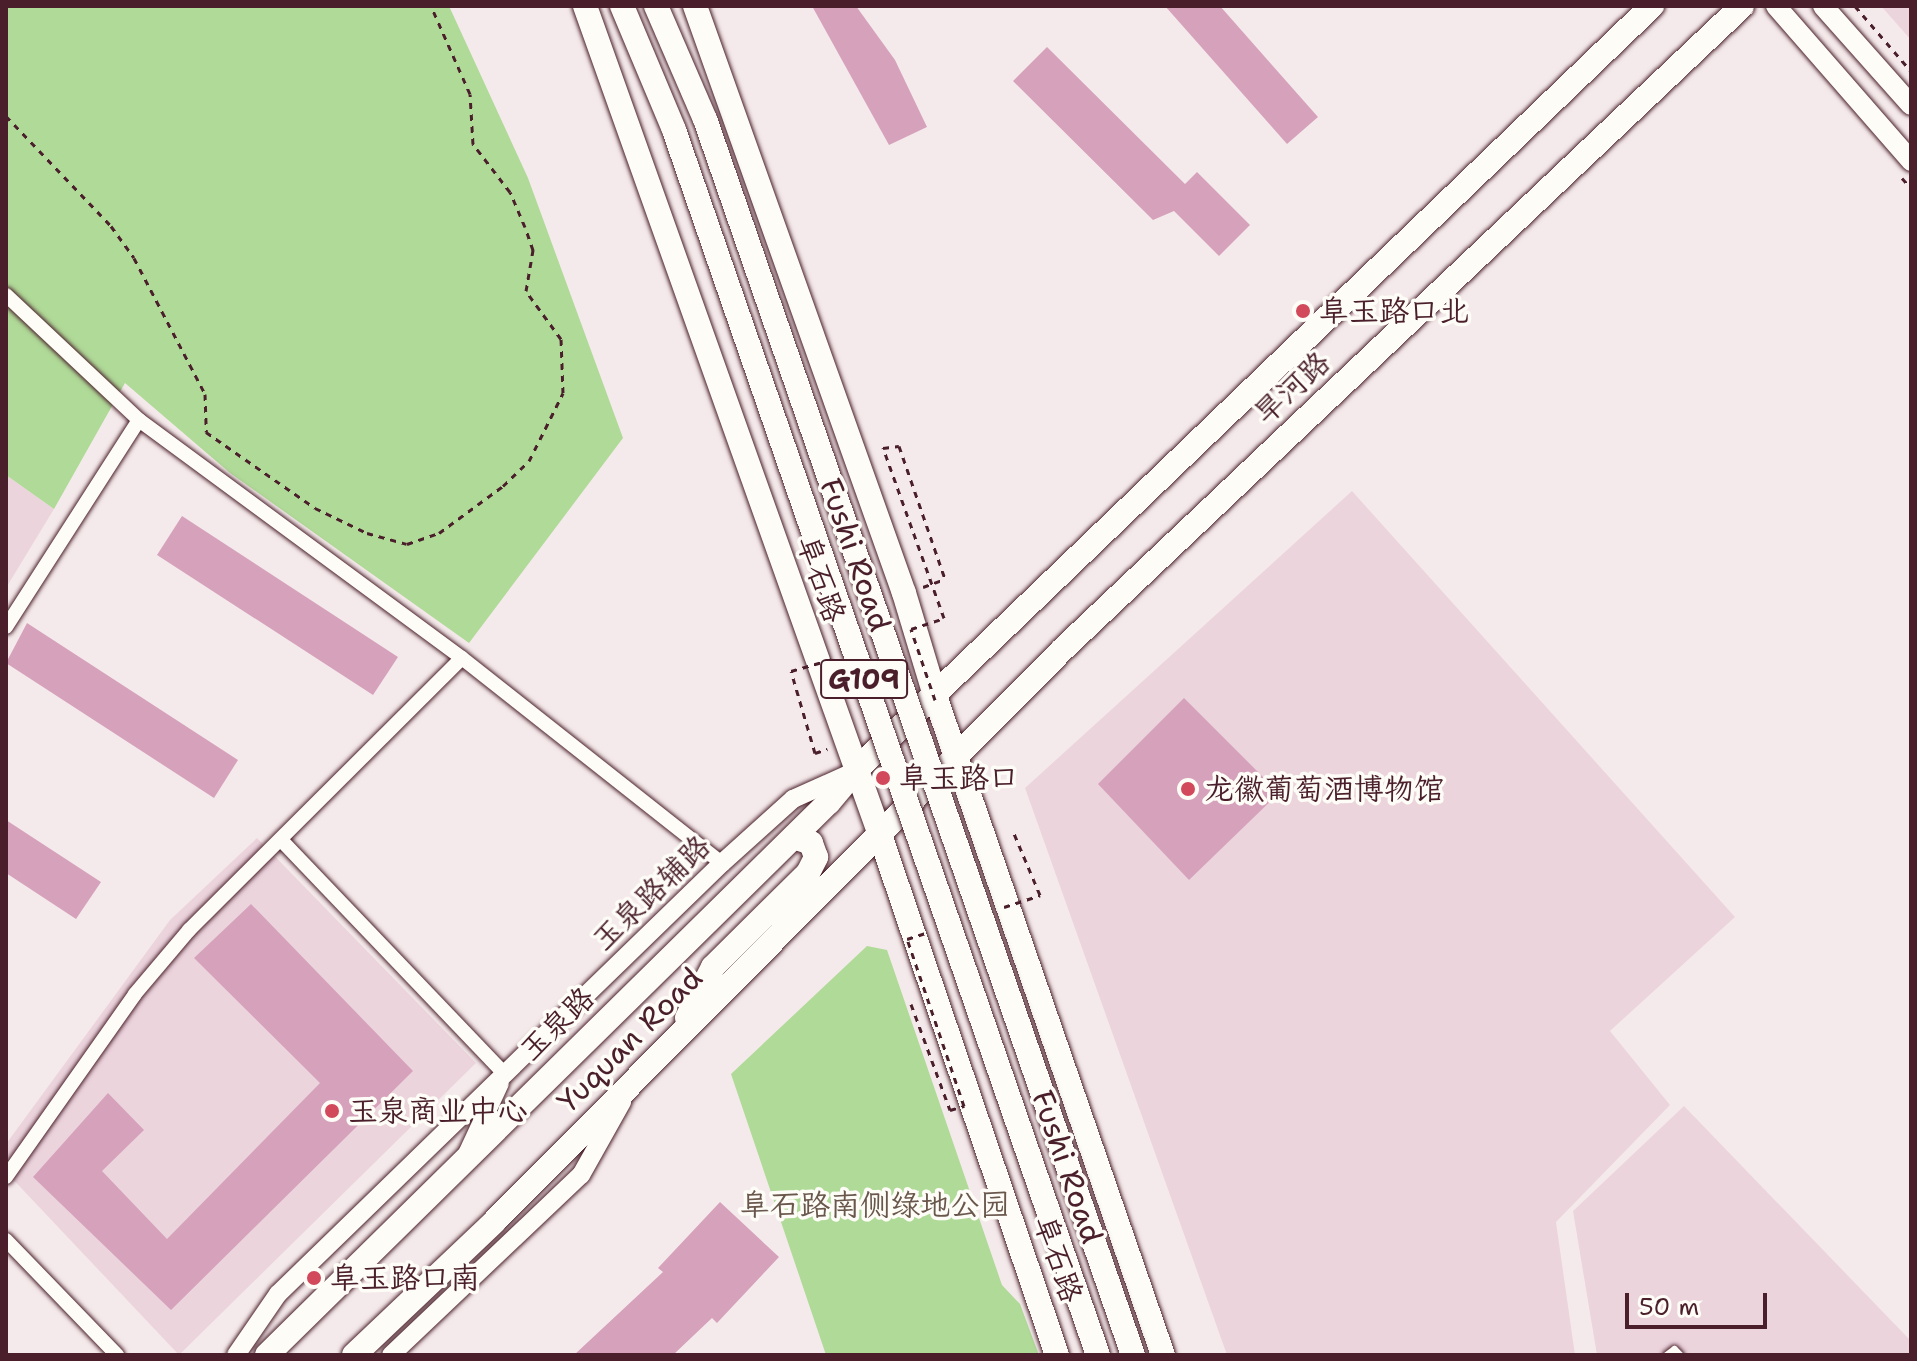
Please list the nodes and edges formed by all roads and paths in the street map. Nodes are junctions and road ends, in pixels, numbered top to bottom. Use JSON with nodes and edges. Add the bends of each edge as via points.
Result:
{"nodes":[{"id":1,"x":431,"y":6,"type":"edge"},
{"id":2,"x":585,"y":6,"type":"edge"},
{"id":3,"x":622,"y":6,"type":"edge"},
{"id":4,"x":656,"y":6,"type":"edge"},
{"id":5,"x":695,"y":6,"type":"edge"},
{"id":6,"x":1652,"y":6,"type":"edge"},
{"id":7,"x":1742,"y":6,"type":"edge"},
{"id":8,"x":1776,"y":6,"type":"edge"},
{"id":9,"x":1823,"y":6,"type":"edge"},
{"id":10,"x":1855,"y":6,"type":"edge"},
{"id":11,"x":1911,"y":71,"type":"edge"},
{"id":12,"x":1911,"y":105,"type":"edge"},
{"id":13,"x":6,"y":116,"type":"edge"},
{"id":14,"x":1911,"y":161,"type":"edge"},
{"id":15,"x":6,"y":295,"type":"edge"},
{"id":16,"x":139,"y":420,"type":"junction"},
{"id":17,"x":945,"y":579,"type":"dead end"},
{"id":18,"x":6,"y":627,"type":"edge"},
{"id":19,"x":462,"y":658,"type":"junction"},
{"id":20,"x":836,"y":658,"type":"dead end"},
{"id":21,"x":935,"y":698,"type":"junction"},
{"id":22,"x":815,"y":753,"type":"dead end"},
{"id":23,"x":959,"y":754,"type":"junction"},
{"id":24,"x":855,"y":771,"type":"junction"},
{"id":25,"x":1013,"y":831,"type":"dead end"},
{"id":26,"x":880,"y":835,"type":"junction"},
{"id":27,"x":794,"y":837,"type":"junction"},
{"id":28,"x":282,"y":841,"type":"junction"},
{"id":29,"x":722,"y":863,"type":"junction"},
{"id":30,"x":1004,"y":907,"type":"dead end"},
{"id":31,"x":928,"y":932,"type":"dead end"},
{"id":32,"x":911,"y":1004,"type":"dead end"},
{"id":33,"x":677,"y":1038,"type":"junction"},
{"id":34,"x":504,"y":1073,"type":"junction"},
{"id":35,"x":635,"y":1079,"type":"junction"},
{"id":36,"x":464,"y":1159,"type":"junction"},
{"id":37,"x":6,"y":1177,"type":"edge"},
{"id":38,"x":6,"y":1240,"type":"edge"},
{"id":39,"x":117,"y":1355,"type":"edge"},
{"id":40,"x":236,"y":1355,"type":"edge"},
{"id":41,"x":267,"y":1355,"type":"edge"},
{"id":42,"x":354,"y":1355,"type":"edge"},
{"id":43,"x":391,"y":1355,"type":"edge"},
{"id":44,"x":1057,"y":1355,"type":"edge"},
{"id":45,"x":1098,"y":1355,"type":"edge"},
{"id":46,"x":1133,"y":1355,"type":"edge"},
{"id":47,"x":1163,"y":1355,"type":"edge"},
{"id":48,"x":1666,"y":1355,"type":"edge"},
{"id":49,"x":1680,"y":1355,"type":"edge"}],
"edges":[{"from":1,"to":13,"type":"path","via":[[470,94],[473,144],[510,192],[533,250],[526,291],[561,339],[563,393],[529,461],[512,478],[439,533],[407,544],[367,533],[315,508],[206,432],[205,394],[134,258],[111,226]]},
{"from":2,"to":24,"type":"main road","name":"阜石路"},
{"from":3,"to":45,"type":"main road","name":"Fushi Road","number":"G109","bridge":true,"via":[[674,130]]},
{"from":4,"to":46,"type":"main road","name":"Fushi Road","number":"G109","bridge":true,"via":[[705,119]]},
{"from":5,"to":21,"type":"main road","via":[[899,578]]},
{"from":6,"to":21,"type":"main road","name":"旱河路"},
{"from":7,"to":23,"type":"main road","name":"旱河路","via":[[1063,649]]},
{"from":8,"to":14,"type":"main road"},
{"from":9,"to":12,"type":"main road"},
{"from":10,"to":11,"type":"path"},
{"from":15,"to":16,"type":"street"},
{"from":16,"to":18,"type":"street"},
{"from":16,"to":19,"type":"street"},
{"from":17,"to":21,"type":"path","bridge":true,"via":[[899,446],[883,448],[944,618],[911,629]]},
{"from":19,"to":28,"type":"street"},
{"from":19,"to":29,"type":"street"},
{"from":20,"to":22,"type":"path","bridge":true,"via":[[791,671]]},
{"from":21,"to":23,"type":"main road"},
{"from":21,"to":24,"type":"main road","name":"旱河路"},
{"from":23,"to":26,"type":"main road","name":"旱河路"},
{"from":23,"to":47,"type":"main road"},
{"from":24,"to":26,"type":"main road","name":"阜石路"},
{"from":24,"to":27,"type":"main road","name":"玉泉路"},
{"from":24,"to":29,"type":"street","name":"玉泉路辅路","via":[[793,799]]},
{"from":25,"to":30,"type":"path","bridge":true,"via":[[1040,895]]},
{"from":26,"to":33,"type":"main road","name":"Yuquan Road"},
{"from":26,"to":44,"type":"main road","name":"阜石路"},
{"from":27,"to":33,"type":"main road","via":[[811,843],[816,857],[808,873],[713,967]]},
{"from":27,"to":36,"type":"main road","name":"玉泉路"},
{"from":28,"to":34,"type":"street"},
{"from":28,"to":37,"type":"street","via":[[189,930],[144,984]]},
{"from":29,"to":34,"type":"street","name":"玉泉路辅路"},
{"from":31,"to":32,"type":"path","bridge":true,"via":[[907,939],[964,1106],[950,1110]]},
{"from":33,"to":35,"type":"main road","name":"Yuquan Road"},
{"from":34,"to":36,"type":"street"},
{"from":34,"to":40,"type":"street","name":"玉泉路辅路","via":[[278,1294]]},
{"from":35,"to":42,"type":"main road","name":"Yuquan Road"},
{"from":35,"to":43,"type":"street","via":[[581,1175]]},
{"from":36,"to":41,"type":"main road","name":"玉泉路"},
{"from":38,"to":39,"type":"street"},
{"from":48,"to":49,"type":"lane","via":[[1674,1349]]}]}
